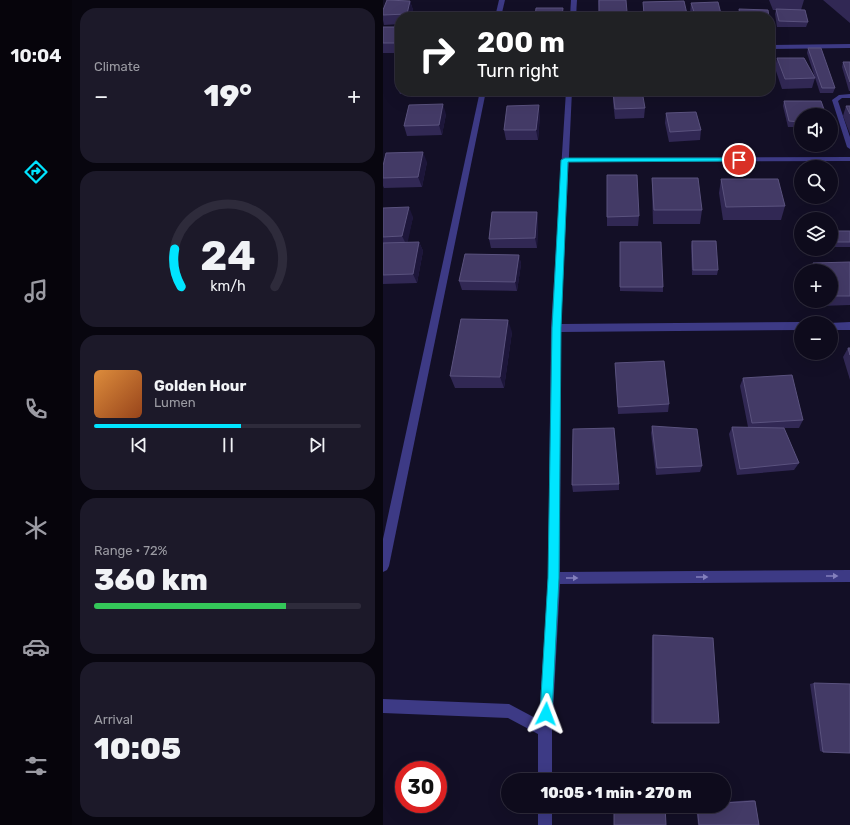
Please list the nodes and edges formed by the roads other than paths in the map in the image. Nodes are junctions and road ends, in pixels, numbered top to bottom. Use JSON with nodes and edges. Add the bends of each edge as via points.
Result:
{"nodes":[{"id":1,"x":502,"y":0,"type":"edge"},
{"id":2,"x":574,"y":0,"type":"edge"},
{"id":3,"x":499,"y":12,"type":"edge"},
{"id":4,"x":573,"y":12,"type":"edge"},
{"id":5,"x":850,"y":46,"type":"edge"},
{"id":6,"x":775,"y":47,"type":"edge"},
{"id":7,"x":482,"y":96,"type":"edge"},
{"id":8,"x":569,"y":96,"type":"edge"},
{"id":9,"x":850,"y":96,"type":"edge"},
{"id":10,"x":849,"y":143,"type":"edge"},
{"id":11,"x":850,"y":159,"type":"edge"},
{"id":12,"x":565,"y":160,"type":"junction"},
{"id":13,"x":794,"y":326,"type":"edge"},
{"id":14,"x":838,"y":326,"type":"edge"},
{"id":15,"x":850,"y":326,"type":"edge"},
{"id":16,"x":557,"y":328,"type":"junction"},
{"id":17,"x":383,"y":566,"type":"edge"},
{"id":18,"x":850,"y":576,"type":"edge"},
{"id":19,"x":554,"y":578,"type":"junction"},
{"id":20,"x":383,"y":706,"type":"edge"},
{"id":21,"x":545,"y":730,"type":"junction"},
{"id":22,"x":545,"y":773,"type":"edge"},
{"id":23,"x":545,"y":813,"type":"edge"},
{"id":24,"x":545,"y":825,"type":"edge"}],
"edges":[{"from":1,"to":3,"type":"street"},
{"from":2,"to":4,"type":"street"},
{"from":5,"to":6,"type":"street"},
{"from":7,"to":17,"type":"street"},
{"from":8,"to":12,"type":"street"},
{"from":9,"to":10,"type":"lane","via":[[841,96],[835,100]]},
{"from":11,"to":12,"type":"lane"},
{"from":12,"to":16,"type":"street"},
{"from":13,"to":16,"type":"street"},
{"from":14,"to":15,"type":"street"},
{"from":16,"to":19,"type":"street"},
{"from":19,"to":18,"type":"street","one_way":true},
{"from":19,"to":21,"type":"street"},
{"from":20,"to":21,"type":"street","via":[[509,711]]},
{"from":21,"to":22,"type":"street"},
{"from":23,"to":24,"type":"street"}]}
